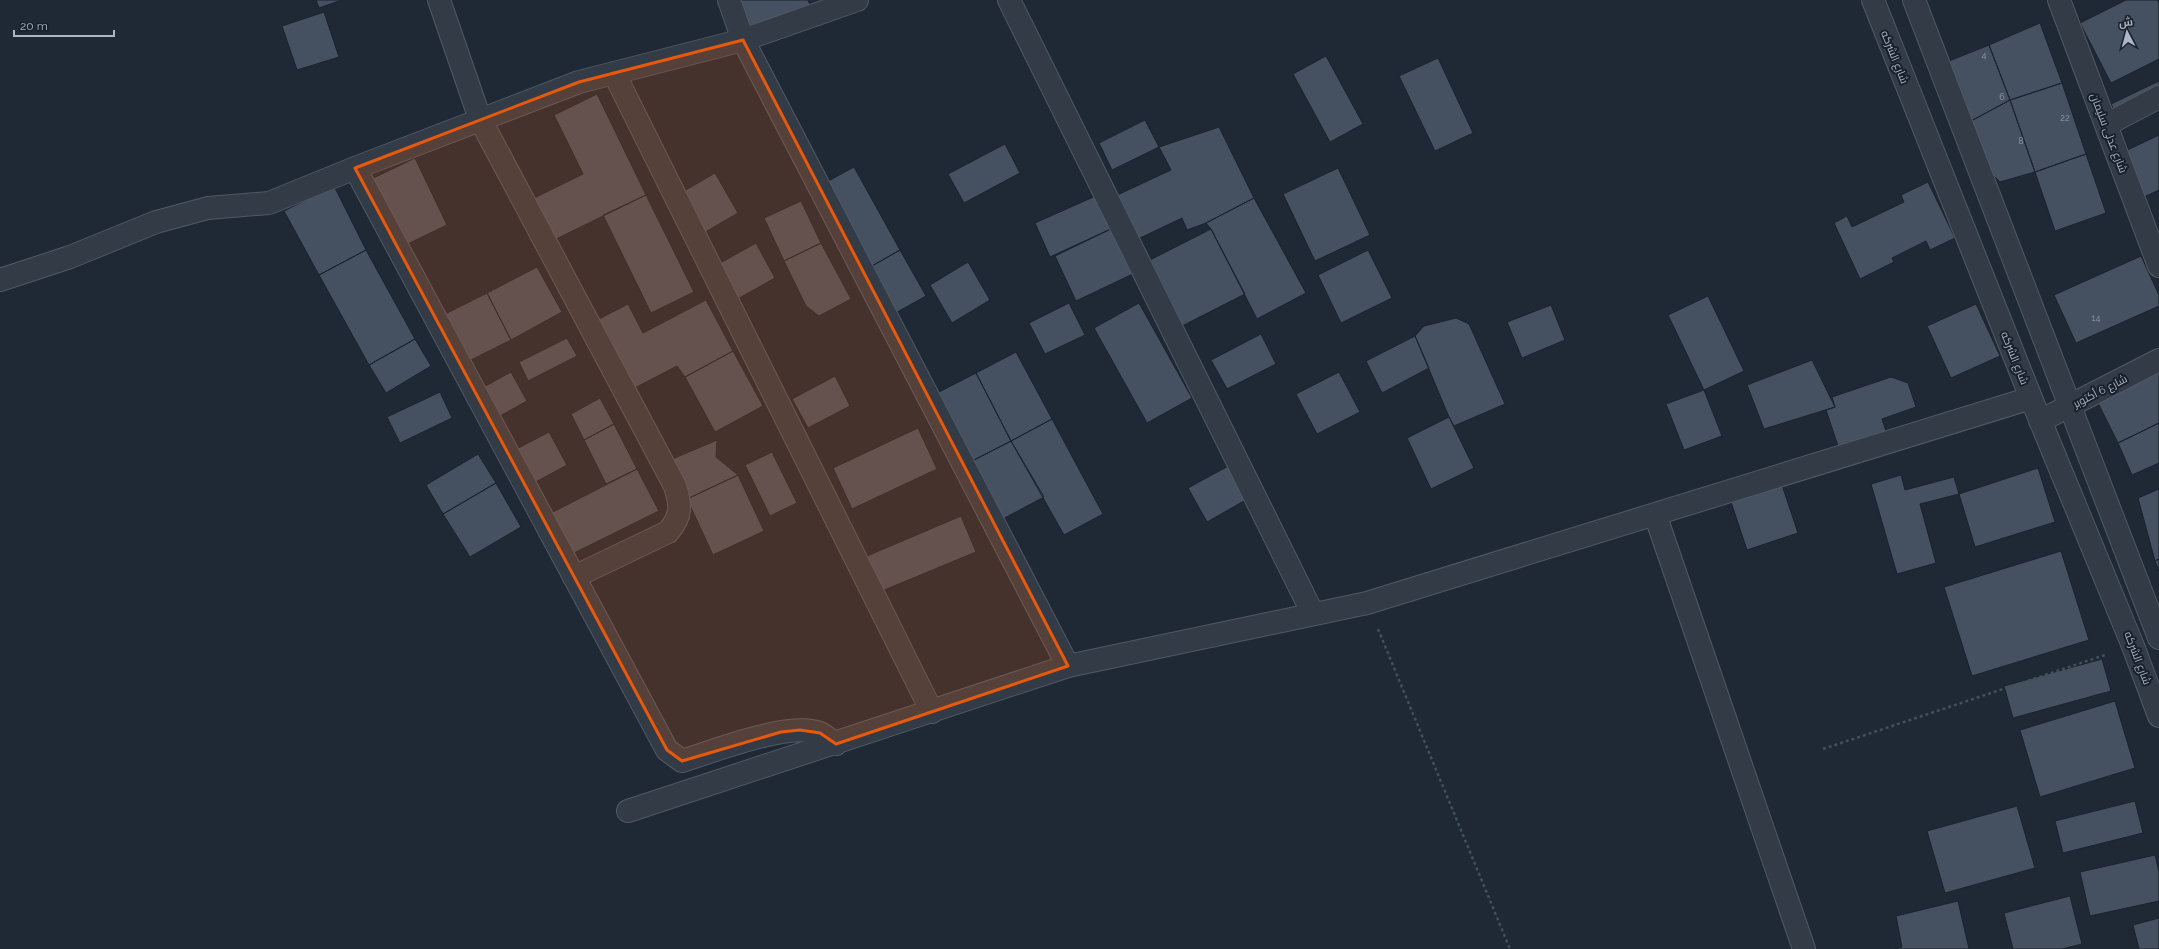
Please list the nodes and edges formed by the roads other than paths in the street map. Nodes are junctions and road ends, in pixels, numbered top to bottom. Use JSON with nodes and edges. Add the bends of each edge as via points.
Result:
{"nodes":[{"id":1,"x":439,"y":0,"type":"edge"},
{"id":2,"x":729,"y":0,"type":"edge"},
{"id":3,"x":857,"y":0,"type":"edge"},
{"id":4,"x":1009,"y":0,"type":"edge"},
{"id":5,"x":1914,"y":0,"type":"edge"},
{"id":6,"x":2059,"y":0,"type":"edge"},
{"id":7,"x":1877,"y":1,"type":"edge"},
{"id":8,"x":743,"y":40,"type":"junction"},
{"id":9,"x":614,"y":73,"type":"junction"},
{"id":10,"x":2159,"y":96,"type":"edge"},
{"id":11,"x":480,"y":119,"type":"junction"},
{"id":12,"x":2106,"y":125,"type":"junction"},
{"id":13,"x":355,"y":168,"type":"junction"},
{"id":14,"x":2157,"y":254,"type":"edge"},
{"id":15,"x":0,"y":280,"type":"edge"},
{"id":16,"x":2159,"y":360,"type":"edge"},
{"id":17,"x":2031,"y":398,"type":"junction"},
{"id":18,"x":2072,"y":406,"type":"junction"},
{"id":19,"x":2040,"y":421,"type":"junction"},
{"id":20,"x":1655,"y":514,"type":"junction"},
{"id":21,"x":574,"y":577,"type":"junction"},
{"id":22,"x":1313,"y":614,"type":"junction"},
{"id":23,"x":2159,"y":638,"type":"edge"},
{"id":24,"x":1068,"y":666,"type":"junction"},
{"id":25,"x":932,"y":712,"type":"junction"},
{"id":26,"x":2159,"y":716,"type":"edge"},
{"id":27,"x":836,"y":744,"type":"junction"},
{"id":28,"x":628,"y":811,"type":"dead end"},
{"id":29,"x":1804,"y":949,"type":"edge"}],
"edges":[{"from":1,"to":11,"type":"street"},
{"from":2,"to":8,"type":"street"},
{"from":3,"to":8,"type":"street"},
{"from":4,"to":22,"type":"street"},
{"from":5,"to":18,"type":"street"},
{"from":6,"to":12,"type":"street","name":"شارع عدلى سليمان"},
{"from":7,"to":17,"type":"street","name":"شارع الشركه"},
{"from":8,"to":9,"type":"street"},
{"from":8,"to":24,"type":"street"},
{"from":9,"to":11,"type":"street","via":[[579,82]]},
{"from":9,"to":25,"type":"street"},
{"from":10,"to":12,"type":"street"},
{"from":11,"to":13,"type":"street"},
{"from":11,"to":21,"type":"street","via":[[675,486],[680,501],[681,510],[676,523],[668,532]]},
{"from":12,"to":14,"type":"street","name":"شارع عدلى سليمان"},
{"from":13,"to":15,"type":"street","via":[[269,203],[208,208],[156,222],[70,257]]},
{"from":13,"to":21,"type":"street"},
{"from":16,"to":18,"type":"street","name":"شارع 6 أكتوبر"},
{"from":17,"to":19,"type":"street","name":"شارع الشركه"},
{"from":17,"to":20,"type":"street"},
{"from":18,"to":19,"type":"street","name":"شارع 6 أكتوبر"},
{"from":18,"to":23,"type":"street"},
{"from":19,"to":26,"type":"street","name":"شارع الشركه","via":[[2133,646]]},
{"from":20,"to":22,"type":"street","via":[[1367,603]]},
{"from":20,"to":29,"type":"street"},
{"from":21,"to":27,"type":"street","via":[[668,750],[674,756],[682,761],[781,732],[800,730],[820,733]]},
{"from":22,"to":24,"type":"street"},
{"from":24,"to":25,"type":"street"},
{"from":25,"to":27,"type":"street"},
{"from":27,"to":28,"type":"street"}]}
